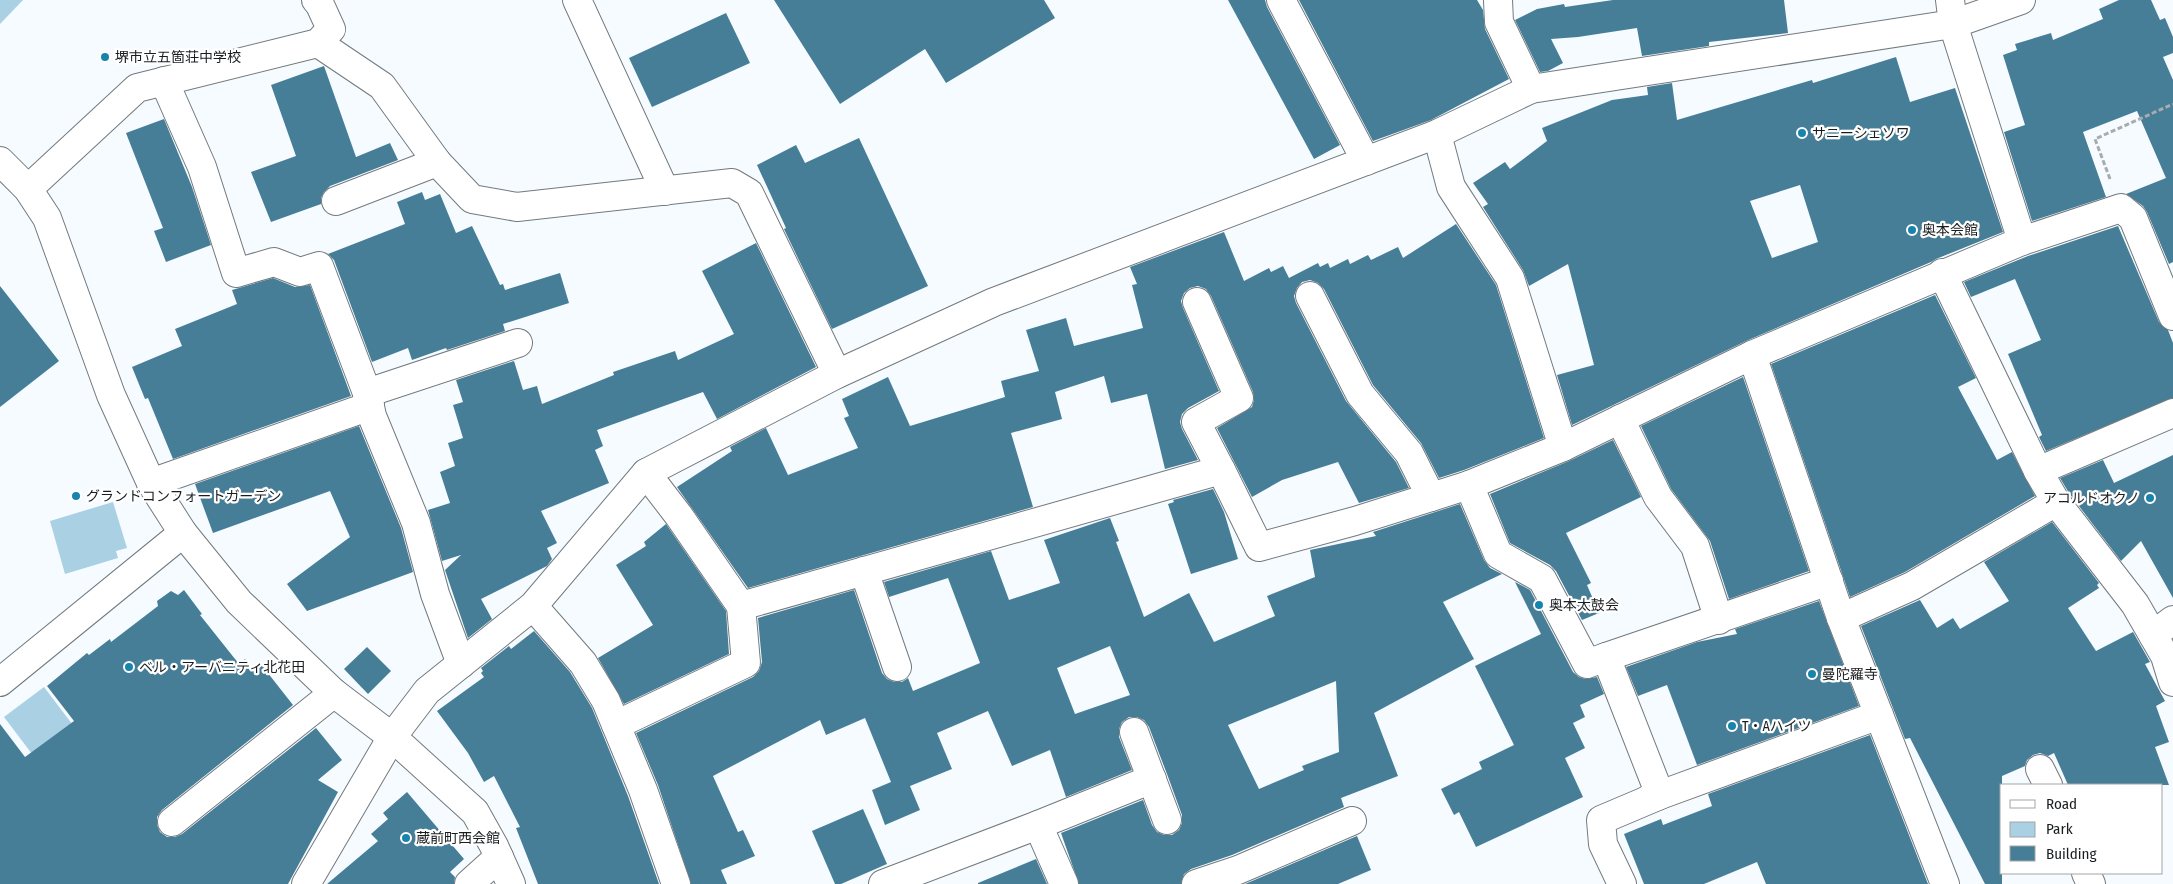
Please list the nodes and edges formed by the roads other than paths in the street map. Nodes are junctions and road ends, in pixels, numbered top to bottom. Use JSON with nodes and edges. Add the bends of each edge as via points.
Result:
{"nodes":[{"id":1,"x":316,"y":0,"type":"edge"},
{"id":2,"x":578,"y":0,"type":"edge"},
{"id":3,"x":1281,"y":0,"type":"edge"},
{"id":4,"x":1498,"y":0,"type":"edge"},
{"id":5,"x":2021,"y":0,"type":"edge"},
{"id":6,"x":1952,"y":12,"type":"edge"},
{"id":7,"x":318,"y":43,"type":"junction"},
{"id":8,"x":164,"y":81,"type":"junction"},
{"id":9,"x":1531,"y":89,"type":"junction"},
{"id":10,"x":1437,"y":134,"type":"junction"},
{"id":11,"x":0,"y":161,"type":"edge"},
{"id":12,"x":1366,"y":161,"type":"junction"},
{"id":13,"x":437,"y":162,"type":"junction"},
{"id":14,"x":28,"y":189,"type":"junction"},
{"id":15,"x":665,"y":191,"type":"junction"},
{"id":16,"x":336,"y":201,"type":"dead end"},
{"id":17,"x":2022,"y":241,"type":"junction"},
{"id":18,"x":1942,"y":273,"type":"junction"},
{"id":19,"x":1310,"y":296,"type":"dead end"},
{"id":20,"x":1197,"y":302,"type":"dead end"},
{"id":21,"x":2173,"y":316,"type":"edge"},
{"id":22,"x":518,"y":342,"type":"dead end"},
{"id":23,"x":1752,"y":355,"type":"junction"},
{"id":24,"x":837,"y":374,"type":"junction"},
{"id":25,"x":369,"y":399,"type":"junction"},
{"id":26,"x":2173,"y":413,"type":"edge"},
{"id":27,"x":1620,"y":419,"type":"junction"},
{"id":28,"x":1563,"y":447,"type":"junction"},
{"id":29,"x":1221,"y":470,"type":"junction"},
{"id":30,"x":2038,"y":471,"type":"junction"},
{"id":31,"x":646,"y":473,"type":"junction"},
{"id":32,"x":151,"y":483,"type":"junction"},
{"id":33,"x":1469,"y":485,"type":"junction"},
{"id":34,"x":1431,"y":497,"type":"junction"},
{"id":35,"x":2056,"y":502,"type":"junction"},
{"id":36,"x":183,"y":533,"type":"junction"},
{"id":37,"x":864,"y":572,"type":"junction"},
{"id":38,"x":1829,"y":580,"type":"junction"},
{"id":39,"x":533,"y":606,"type":"junction"},
{"id":40,"x":741,"y":606,"type":"junction"},
{"id":41,"x":1842,"y":618,"type":"junction"},
{"id":42,"x":1719,"y":620,"type":"junction"},
{"id":43,"x":2163,"y":627,"type":"edge"},
{"id":44,"x":1606,"y":657,"type":"junction"},
{"id":45,"x":461,"y":664,"type":"junction"},
{"id":46,"x":897,"y":667,"type":"dead end"},
{"id":47,"x":0,"y":682,"type":"edge"},
{"id":48,"x":2173,"y":682,"type":"edge"},
{"id":49,"x":334,"y":693,"type":"junction"},
{"id":50,"x":1879,"y":715,"type":"junction"},
{"id":51,"x":616,"y":725,"type":"junction"},
{"id":52,"x":1134,"y":732,"type":"dead end"},
{"id":53,"x":392,"y":737,"type":"junction"},
{"id":54,"x":1152,"y":779,"type":"junction"},
{"id":55,"x":1649,"y":799,"type":"junction"},
{"id":56,"x":1167,"y":820,"type":"dead end"},
{"id":57,"x":1352,"y":821,"type":"dead end"},
{"id":58,"x":172,"y":822,"type":"dead end"},
{"id":59,"x":1038,"y":825,"type":"junction"},
{"id":60,"x":499,"y":858,"type":"junction"},
{"id":61,"x":306,"y":884,"type":"edge"},
{"id":62,"x":469,"y":884,"type":"edge"},
{"id":63,"x":511,"y":884,"type":"edge"},
{"id":64,"x":676,"y":884,"type":"edge"},
{"id":65,"x":883,"y":884,"type":"edge"},
{"id":66,"x":1064,"y":884,"type":"edge"},
{"id":67,"x":1196,"y":884,"type":"edge"},
{"id":68,"x":1622,"y":884,"type":"edge"},
{"id":69,"x":1945,"y":884,"type":"edge"}],
"edges":[{"from":1,"to":7,"type":"street","via":[[330,29]]},
{"from":2,"to":15,"type":"street"},
{"from":3,"to":12,"type":"street"},
{"from":4,"to":9,"type":"street","via":[[1499,22]]},
{"from":5,"to":6,"type":"street"},
{"from":6,"to":9,"type":"street"},
{"from":6,"to":17,"type":"street"},
{"from":7,"to":8,"type":"street"},
{"from":7,"to":13,"type":"street","via":[[382,86]]},
{"from":8,"to":14,"type":"street","via":[[137,88]]},
{"from":8,"to":25,"type":"street","via":[[202,168],[236,273],[274,262],[300,272],[319,266]]},
{"from":9,"to":10,"type":"street"},
{"from":10,"to":12,"type":"street"},
{"from":10,"to":28,"type":"street","via":[[1451,187],[1510,278]]},
{"from":11,"to":14,"type":"street"},
{"from":12,"to":24,"type":"street","via":[[994,302]]},
{"from":13,"to":15,"type":"street","via":[[472,199],[517,207]]},
{"from":13,"to":16,"type":"street"},
{"from":14,"to":32,"type":"street","via":[[47,218],[111,395]]},
{"from":15,"to":24,"type":"street","via":[[732,183],[749,193]]},
{"from":17,"to":18,"type":"street"},
{"from":17,"to":21,"type":"street","via":[[2121,208],[2133,218]]},
{"from":18,"to":23,"type":"street"},
{"from":18,"to":30,"type":"street"},
{"from":19,"to":34,"type":"street","via":[[1360,394],[1409,452]]},
{"from":20,"to":29,"type":"street","via":[[1239,398],[1196,422]]},
{"from":22,"to":25,"type":"street"},
{"from":23,"to":27,"type":"street"},
{"from":23,"to":38,"type":"street"},
{"from":24,"to":31,"type":"street"},
{"from":25,"to":32,"type":"street"},
{"from":25,"to":45,"type":"street","via":[[372,416],[416,523],[435,594]]},
{"from":26,"to":30,"type":"street"},
{"from":27,"to":28,"type":"street"},
{"from":27,"to":42,"type":"street","via":[[1658,498],[1695,546]]},
{"from":28,"to":33,"type":"street"},
{"from":29,"to":34,"type":"street","via":[[1259,546],[1356,521]]},
{"from":29,"to":37,"type":"street"},
{"from":30,"to":35,"type":"street"},
{"from":31,"to":39,"type":"street"},
{"from":31,"to":40,"type":"street"},
{"from":32,"to":36,"type":"street"},
{"from":33,"to":34,"type":"street"},
{"from":33,"to":44,"type":"street","via":[[1498,554],[1542,579],[1587,664]]},
{"from":35,"to":41,"type":"street","via":[[1912,586]]},
{"from":35,"to":43,"type":"street","via":[[2135,604]]},
{"from":36,"to":47,"type":"street"},
{"from":36,"to":49,"type":"street","via":[[239,602]]},
{"from":37,"to":40,"type":"street"},
{"from":37,"to":46,"type":"street"},
{"from":38,"to":41,"type":"street"},
{"from":38,"to":42,"type":"street"},
{"from":39,"to":45,"type":"street"},
{"from":39,"to":51,"type":"street","via":[[582,663],[606,701]]},
{"from":40,"to":51,"type":"street","via":[[746,663]]},
{"from":41,"to":50,"type":"street"},
{"from":42,"to":44,"type":"street"},
{"from":43,"to":48,"type":"street","via":[[2165,656]]},
{"from":44,"to":55,"type":"street","via":[[1660,795]]},
{"from":45,"to":53,"type":"street","via":[[427,691]]},
{"from":49,"to":53,"type":"street"},
{"from":49,"to":58,"type":"street"},
{"from":50,"to":55,"type":"street"},
{"from":50,"to":69,"type":"street"},
{"from":51,"to":64,"type":"street"},
{"from":52,"to":54,"type":"street"},
{"from":53,"to":60,"type":"street","via":[[476,812]]},
{"from":53,"to":61,"type":"street"},
{"from":54,"to":56,"type":"street"},
{"from":54,"to":59,"type":"street"},
{"from":55,"to":68,"type":"street","via":[[1601,820],[1603,844]]},
{"from":57,"to":67,"type":"street","via":[[1238,870]]},
{"from":59,"to":65,"type":"street"},
{"from":59,"to":66,"type":"street"},
{"from":60,"to":62,"type":"street"},
{"from":60,"to":63,"type":"street"}]}
